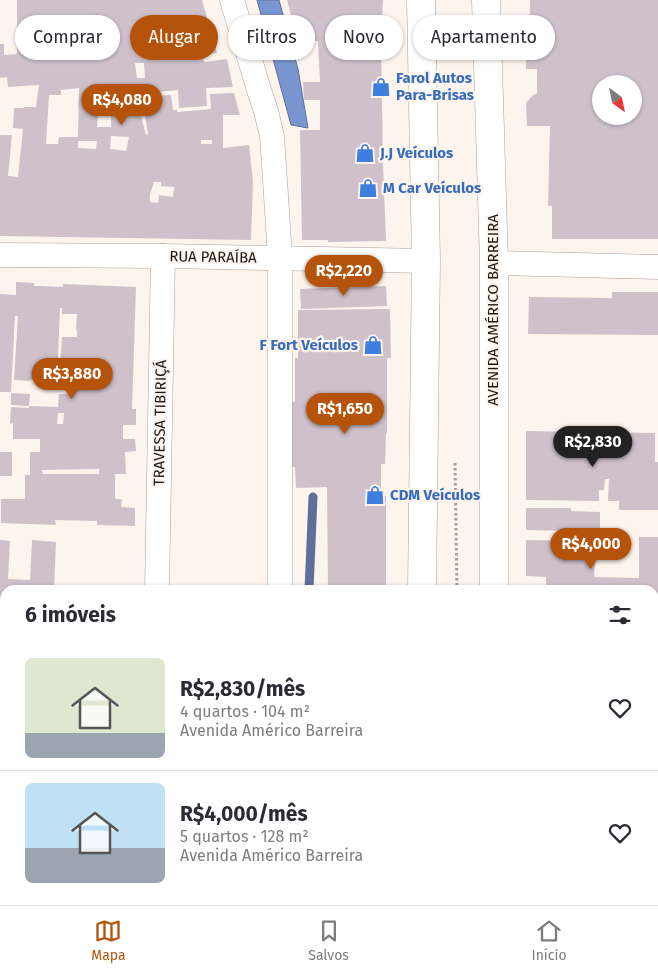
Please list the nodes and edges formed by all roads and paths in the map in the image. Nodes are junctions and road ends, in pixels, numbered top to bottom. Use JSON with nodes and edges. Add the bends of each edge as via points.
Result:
{"nodes":[{"id":1,"x":232,"y":0,"type":"edge"},
{"id":2,"x":421,"y":0,"type":"edge"},
{"id":3,"x":486,"y":0,"type":"edge"},
{"id":4,"x":0,"y":256,"type":"edge"},
{"id":5,"x":163,"y":256,"type":"junction"},
{"id":6,"x":280,"y":258,"type":"junction"},
{"id":7,"x":426,"y":261,"type":"junction"},
{"id":8,"x":494,"y":263,"type":"junction"},
{"id":9,"x":658,"y":267,"type":"edge"},
{"id":10,"x":157,"y":585,"type":"edge"},
{"id":11,"x":280,"y":585,"type":"edge"},
{"id":12,"x":422,"y":585,"type":"edge"},
{"id":13,"x":494,"y":585,"type":"edge"}],
"edges":[{"from":1,"to":6,"type":"street","via":[[272,136]]},
{"from":2,"to":7,"type":"main road"},
{"from":3,"to":8,"type":"main road","name":"AVENIDA AMÉRICO BARREIRA"},
{"from":4,"to":5,"type":"street","name":"RUA PARAÍBA"},
{"from":5,"to":6,"type":"street","name":"RUA PARAÍBA"},
{"from":5,"to":10,"type":"street","name":"TRAVESSA TIBIRIÇÁ"},
{"from":6,"to":7,"type":"street","name":"RUA PARAÍBA"},
{"from":6,"to":11,"type":"street"},
{"from":7,"to":12,"type":"main road"},
{"from":8,"to":9,"type":"street"},
{"from":8,"to":13,"type":"main road","name":"AVENIDA AMÉRICO BARREIRA"}]}
